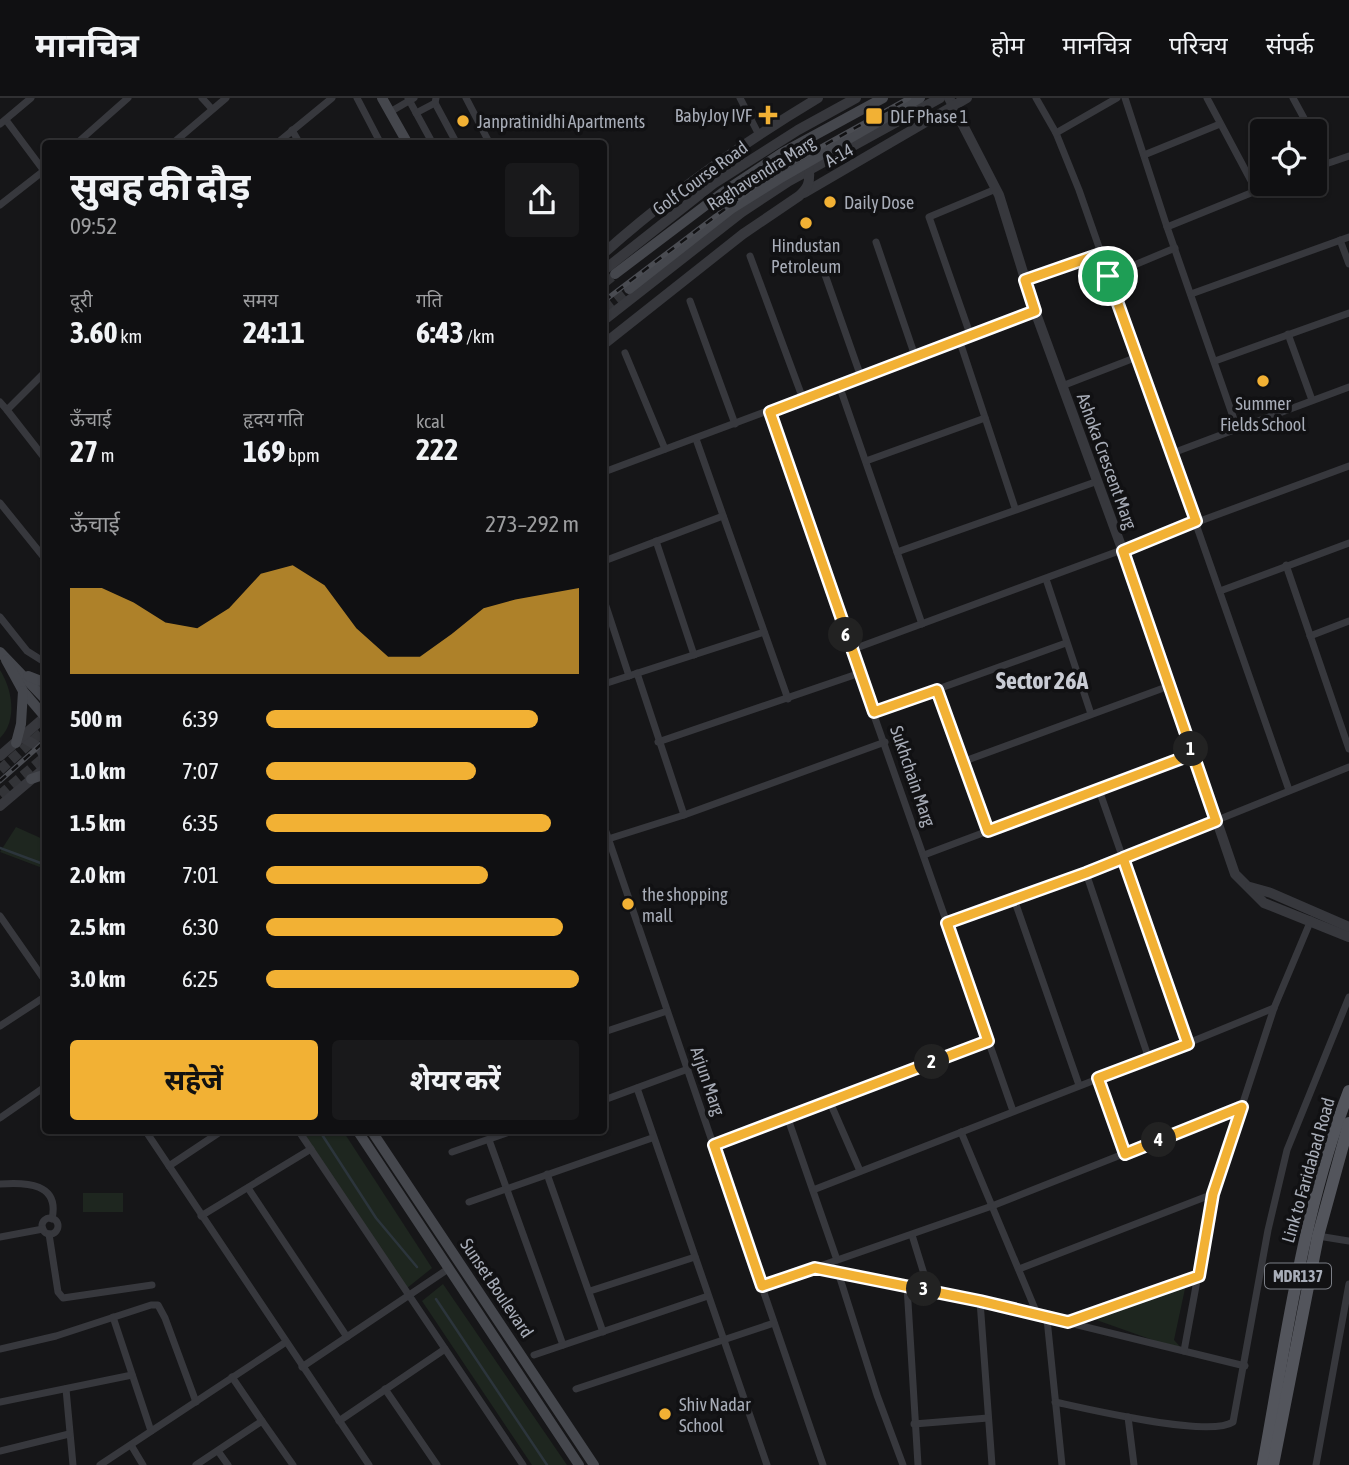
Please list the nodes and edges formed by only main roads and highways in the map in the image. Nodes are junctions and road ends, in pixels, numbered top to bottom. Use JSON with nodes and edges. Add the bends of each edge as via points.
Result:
{"nodes":[{"id":1,"x":382,"y":98,"type":"edge"},
{"id":2,"x":883,"y":98,"type":"edge"},
{"id":3,"x":920,"y":98,"type":"edge"},
{"id":4,"x":406,"y":140,"type":"edge"},
{"id":5,"x":615,"y":274,"type":"tunnel mouth"},
{"id":6,"x":629,"y":289,"type":"tunnel mouth"},
{"id":7,"x":3,"y":656,"type":"edge"},
{"id":8,"x":42,"y":681,"type":"edge"},
{"id":9,"x":23,"y":691,"type":"junction"},
{"id":10,"x":42,"y":696,"type":"edge"},
{"id":11,"x":42,"y":713,"type":"edge"},
{"id":12,"x":20,"y":740,"type":"road end"},
{"id":13,"x":42,"y":771,"type":"edge"},
{"id":14,"x":31,"y":779,"type":"road end"},
{"id":15,"x":1349,"y":1091,"type":"edge"},
{"id":16,"x":1349,"y":1123,"type":"edge"},
{"id":17,"x":359,"y":1134,"type":"edge"},
{"id":18,"x":374,"y":1134,"type":"edge"},
{"id":19,"x":475,"y":1286,"type":"junction"},
{"id":20,"x":464,"y":1293,"type":"junction"},
{"id":21,"x":579,"y":1465,"type":"edge"},
{"id":22,"x":594,"y":1465,"type":"edge"},
{"id":23,"x":1263,"y":1465,"type":"edge"},
{"id":24,"x":1273,"y":1465,"type":"edge"}],
"edges":[{"from":1,"to":4,"type":"main road"},
{"from":2,"to":5,"type":"main road","name":"Raghavendra Marg","via":[[722,192]]},
{"from":3,"to":6,"type":"main road","name":"Raghavendra Marg","via":[[731,209]]},
{"from":7,"to":8,"type":"main road","via":[[22,673]]},
{"from":7,"to":9,"type":"main road"},
{"from":7,"to":10,"type":"main road"},
{"from":9,"to":11,"type":"main road"},
{"from":9,"to":12,"type":"main road"},
{"from":13,"to":14,"type":"main road"},
{"from":15,"to":23,"type":"main road","name":"Link to Faridabad Road","number":"MDR137","via":[[1306,1233]]},
{"from":16,"to":24,"type":"main road","name":"Link to Faridabad Road","number":"MDR137","via":[[1318,1236]]},
{"from":17,"to":20,"type":"main road","name":"Sunset Boulevard"},
{"from":18,"to":19,"type":"main road","name":"Sunset Boulevard"},
{"from":19,"to":20,"type":"main road"},
{"from":19,"to":22,"type":"main road","name":"Sunset Boulevard"},
{"from":20,"to":21,"type":"main road","name":"Sunset Boulevard"}]}
